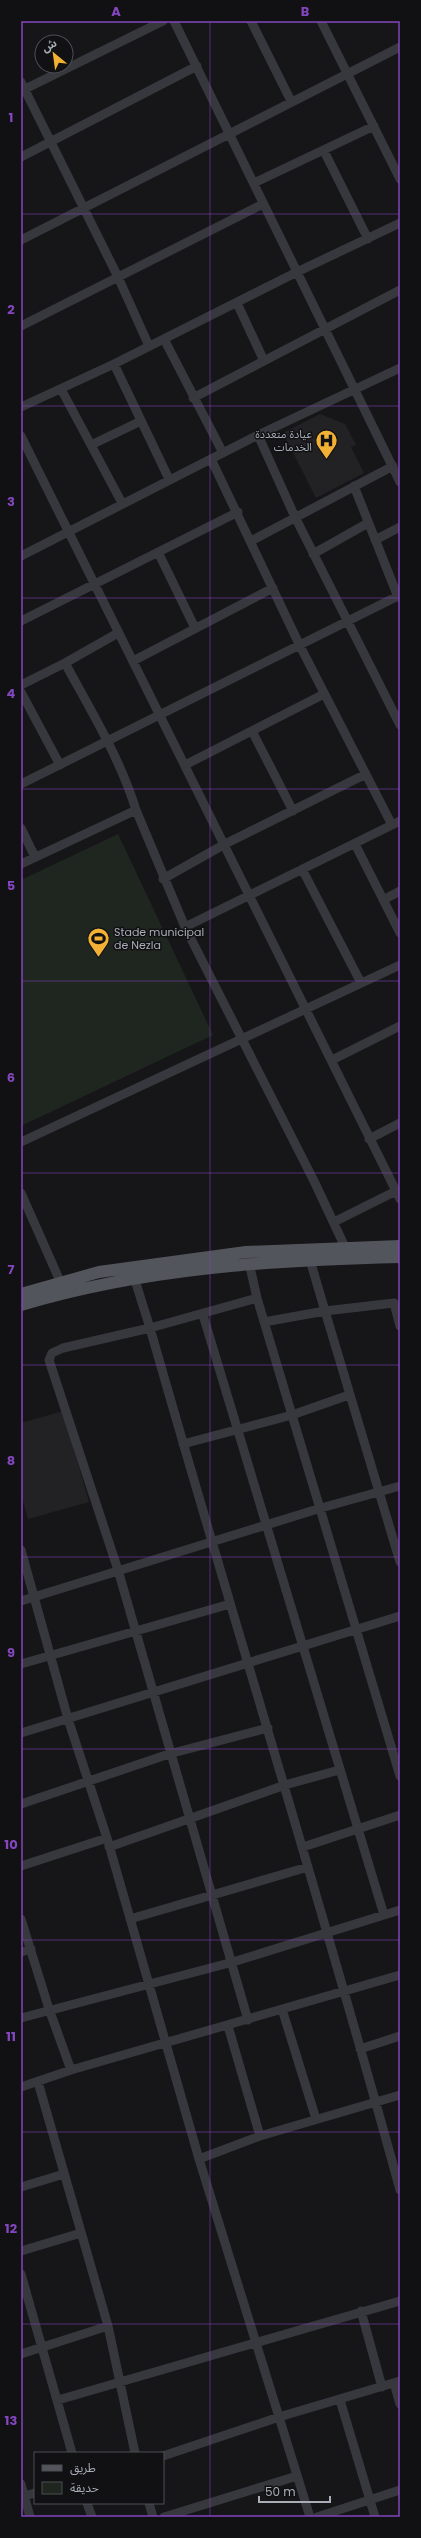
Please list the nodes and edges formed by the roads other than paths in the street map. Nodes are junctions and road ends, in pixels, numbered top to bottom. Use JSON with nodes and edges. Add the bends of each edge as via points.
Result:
{"nodes":[{"id":1,"x":163,"y":21,"type":"edge"},
{"id":2,"x":174,"y":21,"type":"edge"},
{"id":3,"x":251,"y":21,"type":"edge"},
{"id":4,"x":321,"y":21,"type":"edge"},
{"id":5,"x":400,"y":47,"type":"edge"},
{"id":6,"x":197,"y":66,"type":"junction"},
{"id":7,"x":348,"y":72,"type":"junction"},
{"id":8,"x":22,"y":87,"type":"edge"},
{"id":9,"x":291,"y":102,"type":"junction"},
{"id":10,"x":374,"y":126,"type":"junction"},
{"id":11,"x":229,"y":134,"type":"junction"},
{"id":12,"x":51,"y":142,"type":"junction"},
{"id":13,"x":324,"y":151,"type":"junction"},
{"id":14,"x":21,"y":157,"type":"edge"},
{"id":15,"x":396,"y":163,"type":"edge"},
{"id":16,"x":400,"y":179,"type":"edge"},
{"id":17,"x":254,"y":183,"type":"junction"},
{"id":18,"x":263,"y":204,"type":"junction"},
{"id":19,"x":85,"y":210,"type":"junction"},
{"id":20,"x":400,"y":223,"type":"edge"},
{"id":21,"x":368,"y":239,"type":"junction"},
{"id":22,"x":21,"y":240,"type":"edge"},
{"id":23,"x":297,"y":272,"type":"junction"},
{"id":24,"x":118,"y":277,"type":"junction"},
{"id":25,"x":400,"y":290,"type":"edge"},
{"id":26,"x":237,"y":303,"type":"junction"},
{"id":27,"x":21,"y":326,"type":"edge"},
{"id":28,"x":325,"y":328,"type":"junction"},
{"id":29,"x":164,"y":340,"type":"junction"},
{"id":30,"x":149,"y":346,"type":"junction"},
{"id":31,"x":264,"y":361,"type":"junction"},
{"id":32,"x":114,"y":364,"type":"junction"},
{"id":33,"x":400,"y":368,"type":"edge"},
{"id":34,"x":355,"y":388,"type":"junction"},
{"id":35,"x":61,"y":389,"type":"junction"},
{"id":36,"x":193,"y":398,"type":"junction"},
{"id":37,"x":21,"y":407,"type":"edge"},
{"id":38,"x":141,"y":421,"type":"junction"},
{"id":39,"x":258,"y":434,"type":"junction"},
{"id":40,"x":21,"y":436,"type":"edge"},
{"id":41,"x":91,"y":445,"type":"junction"},
{"id":42,"x":223,"y":453,"type":"junction"},
{"id":43,"x":211,"y":459,"type":"junction"},
{"id":44,"x":393,"y":466,"type":"junction"},
{"id":45,"x":169,"y":479,"type":"junction"},
{"id":46,"x":400,"y":482,"type":"edge"},
{"id":47,"x":354,"y":486,"type":"junction"},
{"id":48,"x":122,"y":503,"type":"junction"},
{"id":49,"x":238,"y":512,"type":"junction"},
{"id":50,"x":295,"y":517,"type":"junction"},
{"id":51,"x":368,"y":523,"type":"junction"},
{"id":52,"x":400,"y":526,"type":"edge"},
{"id":53,"x":68,"y":531,"type":"junction"},
{"id":54,"x":375,"y":540,"type":"junction"},
{"id":55,"x":251,"y":541,"type":"junction"},
{"id":56,"x":158,"y":552,"type":"junction"},
{"id":57,"x":313,"y":554,"type":"junction"},
{"id":58,"x":21,"y":556,"type":"edge"},
{"id":59,"x":95,"y":586,"type":"junction"},
{"id":60,"x":273,"y":588,"type":"junction"},
{"id":61,"x":399,"y":596,"type":"edge"},
{"id":62,"x":21,"y":621,"type":"edge"},
{"id":63,"x":348,"y":621,"type":"junction"},
{"id":64,"x":195,"y":628,"type":"junction"},
{"id":65,"x":118,"y":633,"type":"junction"},
{"id":66,"x":300,"y":646,"type":"junction"},
{"id":67,"x":133,"y":661,"type":"junction"},
{"id":68,"x":65,"y":663,"type":"junction"},
{"id":69,"x":21,"y":686,"type":"edge"},
{"id":70,"x":21,"y":692,"type":"edge"},
{"id":71,"x":324,"y":694,"type":"junction"},
{"id":72,"x":160,"y":714,"type":"junction"},
{"id":73,"x":400,"y":725,"type":"edge"},
{"id":74,"x":252,"y":730,"type":"junction"},
{"id":75,"x":107,"y":741,"type":"junction"},
{"id":76,"x":60,"y":765,"type":"junction"},
{"id":77,"x":185,"y":765,"type":"junction"},
{"id":78,"x":366,"y":774,"type":"junction"},
{"id":79,"x":21,"y":784,"type":"edge"},
{"id":80,"x":136,"y":810,"type":"junction"},
{"id":81,"x":293,"y":811,"type":"junction"},
{"id":82,"x":396,"y":823,"type":"edge"},
{"id":83,"x":21,"y":828,"type":"edge"},
{"id":84,"x":225,"y":844,"type":"junction"},
{"id":85,"x":355,"y":844,"type":"junction"},
{"id":86,"x":35,"y":857,"type":"junction"},
{"id":87,"x":21,"y":864,"type":"edge"},
{"id":88,"x":302,"y":869,"type":"junction"},
{"id":89,"x":163,"y":879,"type":"junction"},
{"id":90,"x":400,"y":891,"type":"edge"},
{"id":91,"x":250,"y":896,"type":"junction"},
{"id":92,"x":383,"y":900,"type":"junction"},
{"id":93,"x":185,"y":927,"type":"junction"},
{"id":94,"x":400,"y":933,"type":"edge"},
{"id":95,"x":400,"y":965,"type":"edge"},
{"id":96,"x":361,"y":983,"type":"junction"},
{"id":97,"x":306,"y":1008,"type":"junction"},
{"id":98,"x":400,"y":1026,"type":"edge"},
{"id":99,"x":241,"y":1041,"type":"junction"},
{"id":100,"x":332,"y":1060,"type":"junction"},
{"id":101,"x":400,"y":1124,"type":"edge"},
{"id":102,"x":369,"y":1139,"type":"junction"},
{"id":103,"x":21,"y":1142,"type":"edge"},
{"id":104,"x":399,"y":1193,"type":"edge"},
{"id":105,"x":21,"y":1194,"type":"edge"},
{"id":106,"x":25,"y":1214,"type":"edge"},
{"id":107,"x":334,"y":1222,"type":"junction"},
{"id":108,"x":400,"y":1246,"type":"edge"},
{"id":109,"x":345,"y":1247,"type":"junction"},
{"id":110,"x":400,"y":1257,"type":"edge"},
{"id":111,"x":247,"y":1258,"type":"junction"},
{"id":112,"x":310,"y":1260,"type":"junction"},
{"id":113,"x":134,"y":1278,"type":"junction"},
{"id":114,"x":60,"y":1281,"type":"junction"},
{"id":115,"x":21,"y":1294,"type":"edge"},
{"id":116,"x":257,"y":1298,"type":"junction"},
{"id":117,"x":397,"y":1302,"type":"edge"},
{"id":118,"x":21,"y":1305,"type":"edge"},
{"id":119,"x":325,"y":1311,"type":"junction"},
{"id":120,"x":203,"y":1314,"type":"junction"},
{"id":121,"x":264,"y":1322,"type":"junction"},
{"id":122,"x":400,"y":1326,"type":"edge"},
{"id":123,"x":150,"y":1328,"type":"junction"},
{"id":124,"x":349,"y":1395,"type":"junction"},
{"id":125,"x":292,"y":1415,"type":"junction"},
{"id":126,"x":238,"y":1429,"type":"junction"},
{"id":127,"x":183,"y":1444,"type":"junction"},
{"id":128,"x":400,"y":1486,"type":"edge"},
{"id":129,"x":379,"y":1493,"type":"junction"},
{"id":130,"x":321,"y":1508,"type":"junction"},
{"id":131,"x":267,"y":1525,"type":"junction"},
{"id":132,"x":211,"y":1542,"type":"junction"},
{"id":133,"x":21,"y":1550,"type":"edge"},
{"id":134,"x":400,"y":1562,"type":"edge"},
{"id":135,"x":118,"y":1570,"type":"junction"},
{"id":136,"x":33,"y":1597,"type":"junction"},
{"id":137,"x":21,"y":1601,"type":"edge"},
{"id":138,"x":230,"y":1604,"type":"junction"},
{"id":139,"x":400,"y":1616,"type":"edge"},
{"id":140,"x":136,"y":1630,"type":"junction"},
{"id":141,"x":357,"y":1631,"type":"junction"},
{"id":142,"x":303,"y":1648,"type":"junction"},
{"id":143,"x":50,"y":1655,"type":"junction"},
{"id":144,"x":21,"y":1664,"type":"edge"},
{"id":145,"x":249,"y":1664,"type":"junction"},
{"id":146,"x":152,"y":1693,"type":"junction"},
{"id":147,"x":68,"y":1719,"type":"junction"},
{"id":148,"x":268,"y":1728,"type":"junction"},
{"id":149,"x":21,"y":1733,"type":"edge"},
{"id":150,"x":169,"y":1754,"type":"junction"},
{"id":151,"x":339,"y":1770,"type":"junction"},
{"id":152,"x":400,"y":1776,"type":"edge"},
{"id":153,"x":88,"y":1780,"type":"junction"},
{"id":154,"x":284,"y":1785,"type":"junction"},
{"id":155,"x":21,"y":1804,"type":"edge"},
{"id":156,"x":400,"y":1815,"type":"edge"},
{"id":157,"x":189,"y":1820,"type":"junction"},
{"id":158,"x":358,"y":1830,"type":"junction"},
{"id":159,"x":108,"y":1842,"type":"junction"},
{"id":160,"x":303,"y":1847,"type":"junction"},
{"id":161,"x":21,"y":1866,"type":"edge"},
{"id":162,"x":308,"y":1867,"type":"junction"},
{"id":163,"x":213,"y":1894,"type":"junction"},
{"id":164,"x":400,"y":1910,"type":"edge"},
{"id":165,"x":384,"y":1915,"type":"junction"},
{"id":166,"x":21,"y":1919,"type":"edge"},
{"id":167,"x":130,"y":1920,"type":"junction"},
{"id":168,"x":326,"y":1934,"type":"junction"},
{"id":169,"x":31,"y":1949,"type":"junction"},
{"id":170,"x":21,"y":1952,"type":"edge"},
{"id":171,"x":232,"y":1962,"type":"junction"},
{"id":172,"x":400,"y":1975,"type":"edge"},
{"id":173,"x":150,"y":1984,"type":"junction"},
{"id":174,"x":344,"y":1991,"type":"junction"},
{"id":175,"x":282,"y":2008,"type":"junction"},
{"id":176,"x":49,"y":2009,"type":"junction"},
{"id":177,"x":21,"y":2018,"type":"edge"},
{"id":178,"x":248,"y":2020,"type":"junction"},
{"id":179,"x":228,"y":2026,"type":"junction"},
{"id":180,"x":400,"y":2036,"type":"edge"},
{"id":181,"x":166,"y":2044,"type":"junction"},
{"id":182,"x":360,"y":2049,"type":"junction"},
{"id":183,"x":71,"y":2070,"type":"junction"},
{"id":184,"x":38,"y":2082,"type":"junction"},
{"id":185,"x":21,"y":2087,"type":"edge"},
{"id":186,"x":400,"y":2095,"type":"edge"},
{"id":187,"x":376,"y":2102,"type":"junction"},
{"id":188,"x":316,"y":2119,"type":"junction"},
{"id":189,"x":260,"y":2136,"type":"junction"},
{"id":190,"x":199,"y":2159,"type":"junction"},
{"id":191,"x":64,"y":2174,"type":"junction"},
{"id":192,"x":21,"y":2187,"type":"edge"},
{"id":193,"x":400,"y":2190,"type":"edge"},
{"id":194,"x":81,"y":2233,"type":"junction"},
{"id":195,"x":21,"y":2251,"type":"edge"},
{"id":196,"x":21,"y":2274,"type":"edge"},
{"id":197,"x":400,"y":2301,"type":"edge"},
{"id":198,"x":361,"y":2312,"type":"junction"},
{"id":199,"x":108,"y":2326,"type":"junction"},
{"id":200,"x":256,"y":2343,"type":"junction"},
{"id":201,"x":43,"y":2347,"type":"junction"},
{"id":202,"x":21,"y":2354,"type":"edge"},
{"id":203,"x":120,"y":2382,"type":"junction"},
{"id":204,"x":397,"y":2382,"type":"edge"},
{"id":205,"x":382,"y":2387,"type":"junction"},
{"id":206,"x":58,"y":2400,"type":"junction"},
{"id":207,"x":340,"y":2400,"type":"junction"},
{"id":208,"x":400,"y":2404,"type":"edge"},
{"id":209,"x":279,"y":2417,"type":"junction"},
{"id":210,"x":72,"y":2452,"type":"edge"},
{"id":211,"x":135,"y":2452,"type":"edge"},
{"id":212,"x":164,"y":2456,"type":"edge"},
{"id":213,"x":297,"y":2476,"type":"junction"},
{"id":214,"x":21,"y":2484,"type":"edge"},
{"id":215,"x":400,"y":2490,"type":"edge"},
{"id":216,"x":34,"y":2493,"type":"edge"},
{"id":217,"x":23,"y":2497,"type":"edge"},
{"id":218,"x":369,"y":2499,"type":"junction"},
{"id":219,"x":87,"y":2504,"type":"edge"},
{"id":220,"x":149,"y":2504,"type":"edge"},
{"id":221,"x":30,"y":2517,"type":"edge"},
{"id":222,"x":92,"y":2517,"type":"edge"},
{"id":223,"x":153,"y":2517,"type":"edge"},
{"id":224,"x":164,"y":2517,"type":"edge"},
{"id":225,"x":310,"y":2517,"type":"edge"},
{"id":226,"x":317,"y":2517,"type":"edge"},
{"id":227,"x":375,"y":2517,"type":"edge"}],
"edges":[{"from":1,"to":8,"type":"street"},
{"from":2,"to":6,"type":"street"},
{"from":3,"to":9,"type":"street"},
{"from":4,"to":7,"type":"street"},
{"from":5,"to":7,"type":"street"},
{"from":6,"to":11,"type":"street"},
{"from":6,"to":12,"type":"street"},
{"from":7,"to":9,"type":"street"},
{"from":7,"to":10,"type":"street"},
{"from":8,"to":12,"type":"street"},
{"from":9,"to":11,"type":"street"},
{"from":10,"to":13,"type":"street"},
{"from":10,"to":15,"type":"street"},
{"from":11,"to":17,"type":"street"},
{"from":11,"to":19,"type":"street"},
{"from":12,"to":14,"type":"street"},
{"from":12,"to":19,"type":"street"},
{"from":13,"to":17,"type":"street"},
{"from":13,"to":21,"type":"street"},
{"from":15,"to":16,"type":"street"},
{"from":17,"to":18,"type":"street"},
{"from":18,"to":23,"type":"street"},
{"from":18,"to":24,"type":"street"},
{"from":19,"to":22,"type":"street"},
{"from":19,"to":24,"type":"street"},
{"from":20,"to":21,"type":"street"},
{"from":21,"to":23,"type":"street"},
{"from":23,"to":26,"type":"street"},
{"from":23,"to":28,"type":"street"},
{"from":24,"to":27,"type":"street"},
{"from":24,"to":30,"type":"street"},
{"from":25,"to":28,"type":"street"},
{"from":26,"to":29,"type":"street"},
{"from":26,"to":31,"type":"street"},
{"from":28,"to":31,"type":"street"},
{"from":28,"to":34,"type":"street"},
{"from":29,"to":30,"type":"street"},
{"from":29,"to":36,"type":"street"},
{"from":30,"to":32,"type":"street"},
{"from":31,"to":36,"type":"street"},
{"from":32,"to":35,"type":"street"},
{"from":32,"to":38,"type":"street"},
{"from":33,"to":34,"type":"street"},
{"from":34,"to":39,"type":"street"},
{"from":34,"to":44,"type":"street"},
{"from":35,"to":37,"type":"street"},
{"from":35,"to":41,"type":"street"},
{"from":36,"to":42,"type":"street"},
{"from":38,"to":41,"type":"street"},
{"from":38,"to":45,"type":"street"},
{"from":39,"to":42,"type":"street"},
{"from":39,"to":50,"type":"street"},
{"from":40,"to":53,"type":"street"},
{"from":41,"to":48,"type":"street"},
{"from":42,"to":43,"type":"street"},
{"from":43,"to":45,"type":"street"},
{"from":43,"to":49,"type":"street"},
{"from":44,"to":46,"type":"street"},
{"from":44,"to":47,"type":"street"},
{"from":45,"to":48,"type":"street"},
{"from":47,"to":50,"type":"street"},
{"from":47,"to":51,"type":"street"},
{"from":48,"to":53,"type":"street"},
{"from":49,"to":55,"type":"street"},
{"from":49,"to":56,"type":"street"},
{"from":50,"to":55,"type":"street"},
{"from":50,"to":57,"type":"street"},
{"from":51,"to":54,"type":"street"},
{"from":51,"to":57,"type":"street"},
{"from":52,"to":54,"type":"street"},
{"from":53,"to":58,"type":"street"},
{"from":53,"to":59,"type":"street"},
{"from":54,"to":61,"type":"street"},
{"from":55,"to":60,"type":"street"},
{"from":56,"to":59,"type":"street"},
{"from":56,"to":64,"type":"street"},
{"from":57,"to":63,"type":"street"},
{"from":59,"to":62,"type":"street"},
{"from":59,"to":65,"type":"street"},
{"from":60,"to":64,"type":"street"},
{"from":60,"to":66,"type":"street"},
{"from":61,"to":63,"type":"street"},
{"from":63,"to":66,"type":"street"},
{"from":63,"to":73,"type":"street"},
{"from":64,"to":67,"type":"street"},
{"from":65,"to":67,"type":"street"},
{"from":65,"to":68,"type":"street"},
{"from":66,"to":71,"type":"street"},
{"from":66,"to":72,"type":"street"},
{"from":67,"to":72,"type":"street"},
{"from":68,"to":69,"type":"street"},
{"from":68,"to":75,"type":"street"},
{"from":70,"to":76,"type":"street"},
{"from":71,"to":74,"type":"street"},
{"from":71,"to":78,"type":"street"},
{"from":72,"to":75,"type":"street"},
{"from":72,"to":77,"type":"street"},
{"from":74,"to":77,"type":"street"},
{"from":74,"to":81,"type":"street"},
{"from":75,"to":76,"type":"street"},
{"from":75,"to":80,"type":"street"},
{"from":76,"to":79,"type":"street"},
{"from":77,"to":84,"type":"street"},
{"from":78,"to":81,"type":"street"},
{"from":78,"to":82,"type":"street"},
{"from":80,"to":86,"type":"street"},
{"from":80,"to":89,"type":"street"},
{"from":81,"to":84,"type":"street"},
{"from":82,"to":85,"type":"street"},
{"from":83,"to":86,"type":"street"},
{"from":84,"to":89,"type":"street"},
{"from":84,"to":91,"type":"street"},
{"from":85,"to":88,"type":"street"},
{"from":85,"to":92,"type":"street"},
{"from":86,"to":87,"type":"street"},
{"from":88,"to":91,"type":"street"},
{"from":88,"to":96,"type":"street"},
{"from":89,"to":93,"type":"street"},
{"from":90,"to":92,"type":"street"},
{"from":91,"to":93,"type":"street"},
{"from":91,"to":97,"type":"street"},
{"from":92,"to":94,"type":"street"},
{"from":93,"to":99,"type":"street"},
{"from":95,"to":96,"type":"street"},
{"from":96,"to":97,"type":"street"},
{"from":97,"to":99,"type":"street"},
{"from":97,"to":100,"type":"street"},
{"from":98,"to":100,"type":"street"},
{"from":99,"to":103,"type":"street"},
{"from":99,"to":107,"type":"street"},
{"from":100,"to":102,"type":"street"},
{"from":101,"to":102,"type":"street"},
{"from":102,"to":104,"type":"street"},
{"from":104,"to":107,"type":"street"},
{"from":105,"to":106,"type":"street"},
{"from":106,"to":114,"type":"street"},
{"from":107,"to":109,"type":"street"},
{"from":108,"to":109,"type":"main road"},
{"from":109,"to":111,"type":"main road"},
{"from":110,"to":112,"type":"main road"},
{"from":111,"to":112,"type":"main road"},
{"from":111,"to":113,"type":"main road"},
{"from":111,"to":114,"type":"main road","via":[[99,1272]]},
{"from":111,"to":116,"type":"street"},
{"from":112,"to":119,"type":"street"},
{"from":113,"to":118,"type":"main road","via":[[66,1291]]},
{"from":113,"to":123,"type":"street"},
{"from":114,"to":115,"type":"main road"},
{"from":116,"to":120,"type":"street"},
{"from":116,"to":121,"type":"street"},
{"from":117,"to":119,"type":"street"},
{"from":117,"to":122,"type":"street"},
{"from":119,"to":121,"type":"street"},
{"from":119,"to":124,"type":"street"},
{"from":120,"to":123,"type":"street"},
{"from":120,"to":126,"type":"street"},
{"from":121,"to":125,"type":"street"},
{"from":123,"to":127,"type":"street"},
{"from":123,"to":135,"type":"street","via":[[63,1348],[52,1353],[49,1360]]},
{"from":124,"to":125,"type":"street"},
{"from":124,"to":129,"type":"street"},
{"from":125,"to":126,"type":"street"},
{"from":125,"to":130,"type":"street"},
{"from":126,"to":127,"type":"street"},
{"from":126,"to":131,"type":"street"},
{"from":127,"to":132,"type":"street"},
{"from":128,"to":129,"type":"street"},
{"from":129,"to":130,"type":"street"},
{"from":129,"to":134,"type":"street"},
{"from":130,"to":131,"type":"street"},
{"from":130,"to":141,"type":"street"},
{"from":131,"to":132,"type":"street"},
{"from":131,"to":142,"type":"street"},
{"from":132,"to":135,"type":"street"},
{"from":132,"to":138,"type":"street"},
{"from":133,"to":136,"type":"street"},
{"from":135,"to":136,"type":"street"},
{"from":135,"to":140,"type":"street"},
{"from":136,"to":137,"type":"street"},
{"from":136,"to":143,"type":"street"},
{"from":138,"to":140,"type":"street"},
{"from":138,"to":145,"type":"street"},
{"from":139,"to":141,"type":"street"},
{"from":140,"to":143,"type":"street"},
{"from":140,"to":146,"type":"street"},
{"from":141,"to":142,"type":"street"},
{"from":141,"to":152,"type":"street"},
{"from":142,"to":145,"type":"street"},
{"from":142,"to":151,"type":"street"},
{"from":143,"to":144,"type":"street"},
{"from":143,"to":147,"type":"street"},
{"from":145,"to":146,"type":"street"},
{"from":145,"to":148,"type":"street"},
{"from":146,"to":147,"type":"street"},
{"from":146,"to":150,"type":"street"},
{"from":147,"to":149,"type":"street"},
{"from":147,"to":153,"type":"street"},
{"from":148,"to":150,"type":"street"},
{"from":148,"to":154,"type":"street"},
{"from":150,"to":153,"type":"street"},
{"from":150,"to":157,"type":"street"},
{"from":151,"to":154,"type":"street"},
{"from":151,"to":158,"type":"street"},
{"from":153,"to":155,"type":"street"},
{"from":153,"to":159,"type":"street"},
{"from":154,"to":157,"type":"street"},
{"from":154,"to":160,"type":"street"},
{"from":156,"to":158,"type":"street"},
{"from":157,"to":159,"type":"street"},
{"from":157,"to":163,"type":"street"},
{"from":158,"to":160,"type":"street"},
{"from":158,"to":165,"type":"street"},
{"from":159,"to":161,"type":"street"},
{"from":159,"to":167,"type":"street"},
{"from":160,"to":162,"type":"street"},
{"from":162,"to":163,"type":"street"},
{"from":162,"to":168,"type":"street"},
{"from":163,"to":167,"type":"street"},
{"from":163,"to":171,"type":"street"},
{"from":164,"to":165,"type":"street"},
{"from":165,"to":168,"type":"street"},
{"from":166,"to":169,"type":"street"},
{"from":167,"to":173,"type":"street"},
{"from":168,"to":171,"type":"street"},
{"from":168,"to":174,"type":"street"},
{"from":169,"to":170,"type":"street"},
{"from":169,"to":176,"type":"street"},
{"from":171,"to":173,"type":"street"},
{"from":171,"to":178,"type":"street"},
{"from":172,"to":174,"type":"street"},
{"from":173,"to":176,"type":"street"},
{"from":173,"to":181,"type":"street"},
{"from":174,"to":175,"type":"street"},
{"from":174,"to":182,"type":"street"},
{"from":175,"to":178,"type":"street"},
{"from":175,"to":188,"type":"street"},
{"from":176,"to":177,"type":"street"},
{"from":176,"to":183,"type":"street"},
{"from":178,"to":179,"type":"street"},
{"from":179,"to":181,"type":"street"},
{"from":179,"to":189,"type":"street"},
{"from":180,"to":182,"type":"street"},
{"from":181,"to":183,"type":"street"},
{"from":181,"to":190,"type":"street"},
{"from":182,"to":187,"type":"street"},
{"from":183,"to":184,"type":"street"},
{"from":184,"to":185,"type":"street"},
{"from":184,"to":191,"type":"street"},
{"from":186,"to":187,"type":"street"},
{"from":187,"to":188,"type":"street"},
{"from":187,"to":193,"type":"street"},
{"from":188,"to":189,"type":"street"},
{"from":189,"to":190,"type":"street"},
{"from":190,"to":200,"type":"street"},
{"from":191,"to":192,"type":"street"},
{"from":191,"to":194,"type":"street"},
{"from":194,"to":195,"type":"street"},
{"from":194,"to":199,"type":"street"},
{"from":196,"to":201,"type":"street"},
{"from":197,"to":198,"type":"street"},
{"from":198,"to":200,"type":"street"},
{"from":198,"to":205,"type":"street"},
{"from":199,"to":201,"type":"street"},
{"from":199,"to":203,"type":"street"},
{"from":200,"to":203,"type":"street"},
{"from":200,"to":209,"type":"street"},
{"from":201,"to":202,"type":"street"},
{"from":201,"to":206,"type":"street"},
{"from":203,"to":206,"type":"street"},
{"from":203,"to":211,"type":"street"},
{"from":204,"to":205,"type":"street"},
{"from":204,"to":208,"type":"street"},
{"from":205,"to":207,"type":"street"},
{"from":206,"to":210,"type":"street"},
{"from":207,"to":209,"type":"street"},
{"from":207,"to":218,"type":"street"},
{"from":209,"to":212,"type":"street"},
{"from":209,"to":213,"type":"street"},
{"from":213,"to":224,"type":"street"},
{"from":213,"to":225,"type":"street"},
{"from":214,"to":217,"type":"street"},
{"from":215,"to":218,"type":"street"},
{"from":216,"to":217,"type":"street"},
{"from":217,"to":221,"type":"street"},
{"from":218,"to":226,"type":"street"},
{"from":218,"to":227,"type":"street"},
{"from":219,"to":222,"type":"street"},
{"from":220,"to":223,"type":"street"}]}
